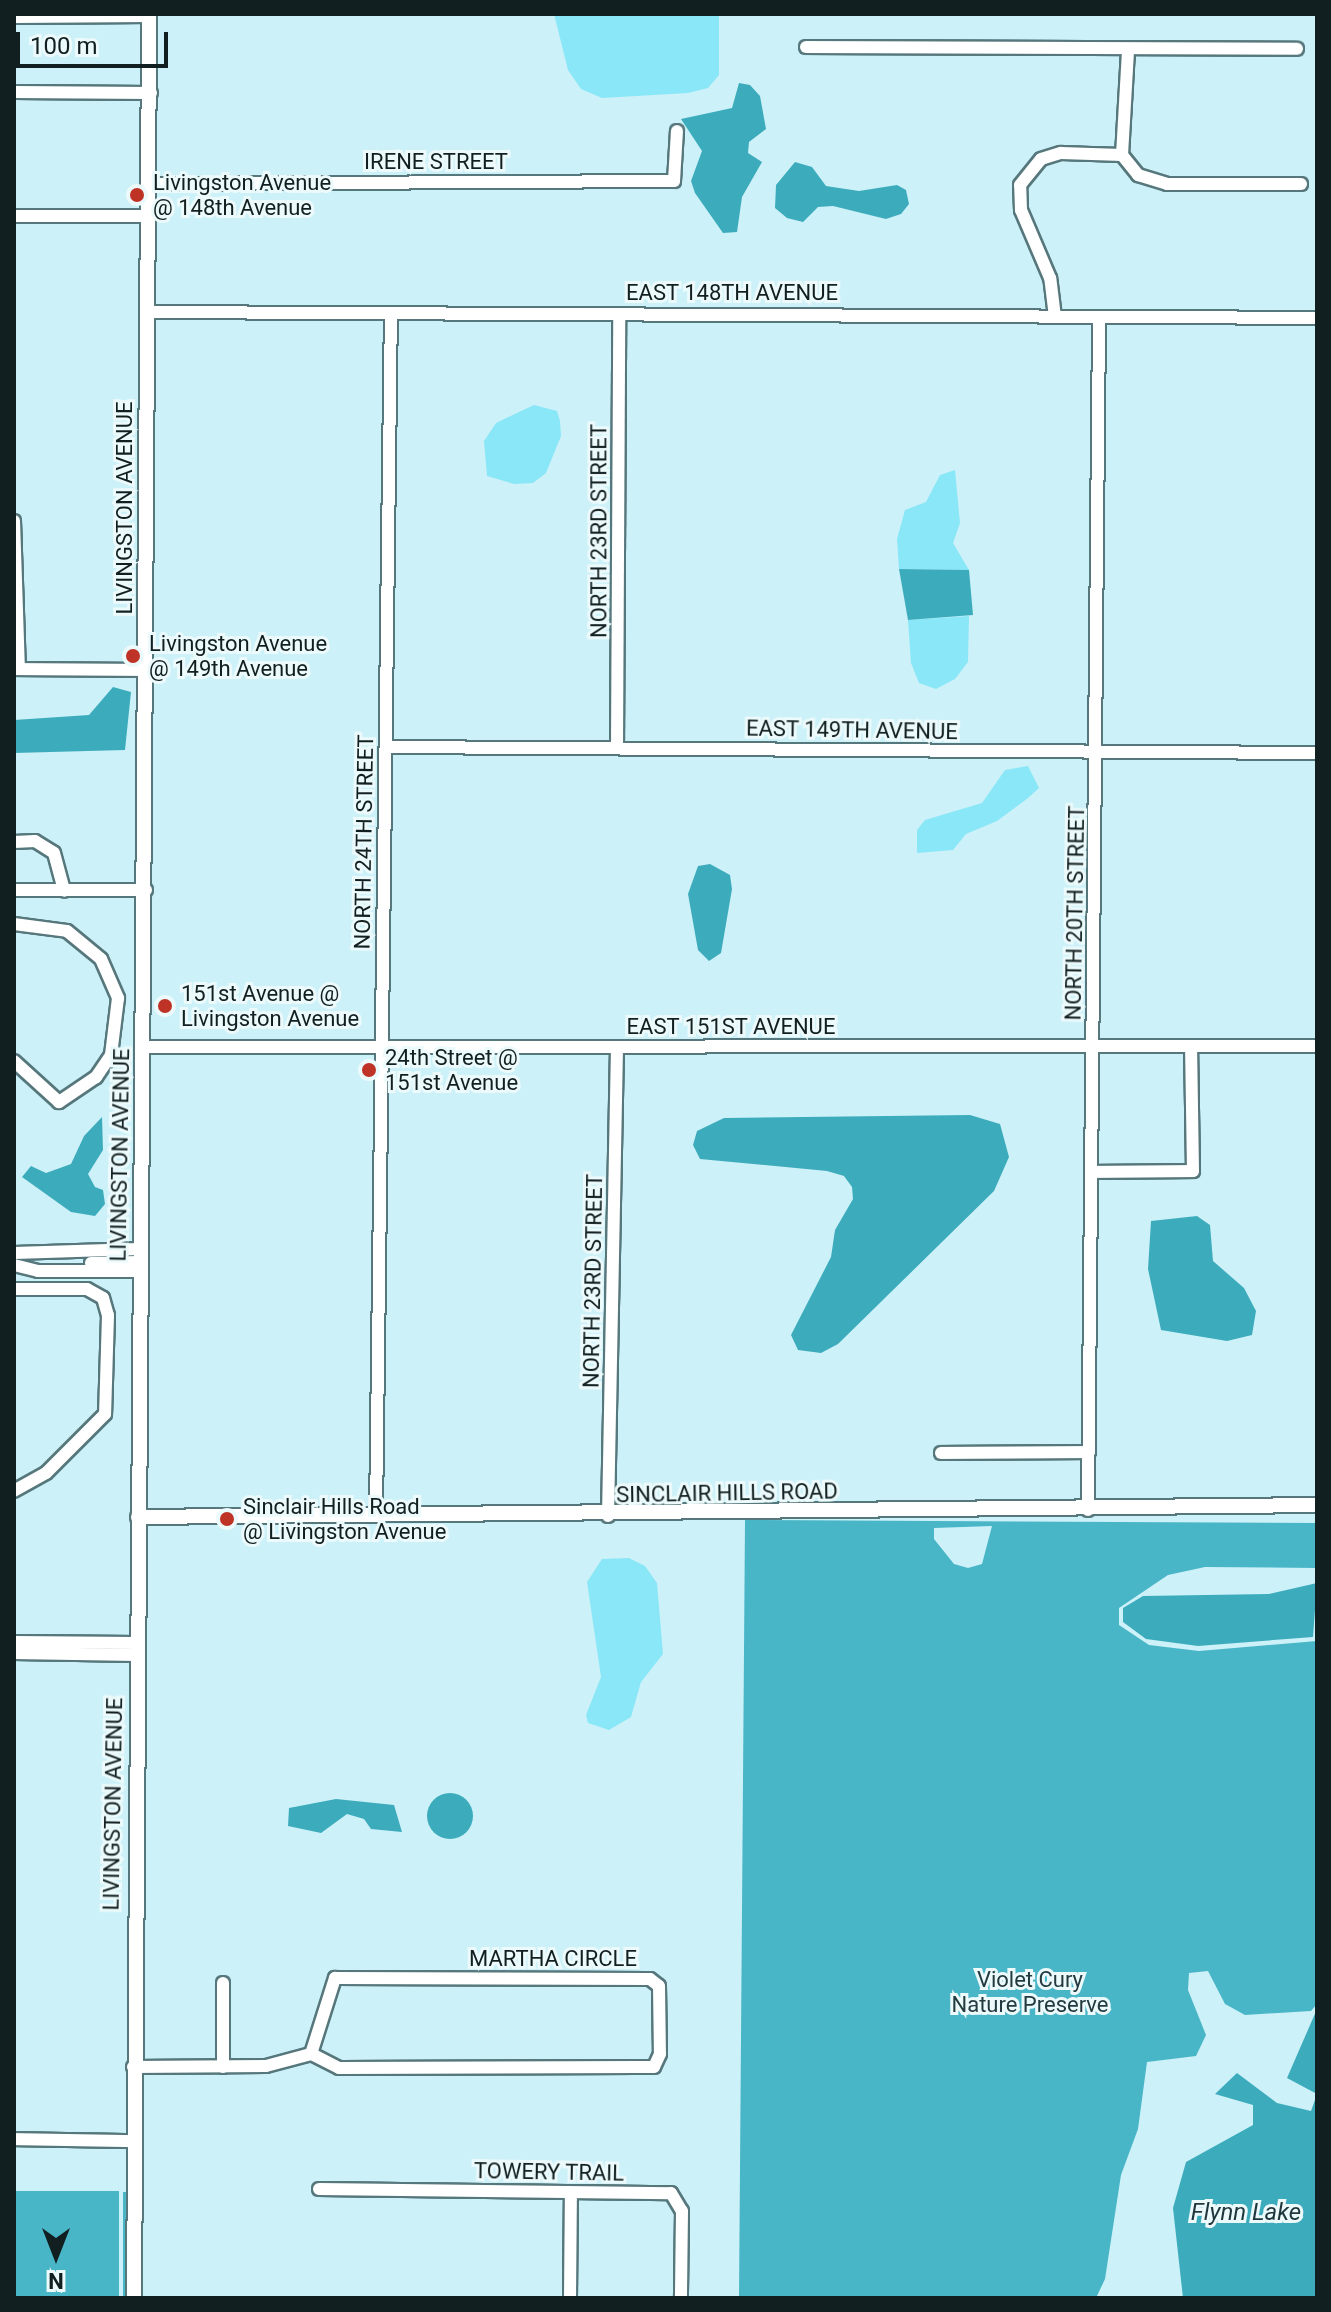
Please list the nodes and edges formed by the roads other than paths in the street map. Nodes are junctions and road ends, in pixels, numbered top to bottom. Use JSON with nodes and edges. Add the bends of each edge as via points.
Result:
{"nodes":[{"id":1,"x":149,"y":15,"type":"edge"},
{"id":2,"x":14,"y":17,"type":"edge"},
{"id":3,"x":806,"y":47,"type":"dead end"},
{"id":4,"x":1297,"y":49,"type":"dead end"},
{"id":5,"x":1128,"y":50,"type":"junction"},
{"id":6,"x":14,"y":92,"type":"edge"},
{"id":7,"x":151,"y":93,"type":"junction"},
{"id":8,"x":677,"y":131,"type":"dead end"},
{"id":9,"x":1122,"y":155,"type":"junction"},
{"id":10,"x":150,"y":184,"type":"junction"},
{"id":11,"x":1301,"y":184,"type":"dead end"},
{"id":12,"x":14,"y":216,"type":"edge"},
{"id":13,"x":150,"y":216,"type":"junction"},
{"id":14,"x":148,"y":312,"type":"junction"},
{"id":15,"x":391,"y":313,"type":"junction"},
{"id":16,"x":619,"y":314,"type":"junction"},
{"id":17,"x":1055,"y":317,"type":"junction"},
{"id":18,"x":1099,"y":317,"type":"junction"},
{"id":19,"x":1317,"y":318,"type":"edge"},
{"id":20,"x":14,"y":521,"type":"edge"},
{"id":21,"x":16,"y":669,"type":"edge"},
{"id":22,"x":146,"y":670,"type":"junction"},
{"id":23,"x":386,"y":747,"type":"junction"},
{"id":24,"x":617,"y":748,"type":"junction"},
{"id":25,"x":1099,"y":753,"type":"junction"},
{"id":26,"x":1317,"y":753,"type":"edge"},
{"id":27,"x":14,"y":842,"type":"edge"},
{"id":28,"x":14,"y":890,"type":"edge"},
{"id":29,"x":146,"y":890,"type":"junction"},
{"id":30,"x":64,"y":891,"type":"junction"},
{"id":31,"x":14,"y":924,"type":"edge"},
{"id":32,"x":1092,"y":1045,"type":"junction"},
{"id":33,"x":1191,"y":1046,"type":"junction"},
{"id":34,"x":1317,"y":1046,"type":"edge"},
{"id":35,"x":145,"y":1047,"type":"junction"},
{"id":36,"x":617,"y":1048,"type":"junction"},
{"id":37,"x":382,"y":1050,"type":"junction"},
{"id":38,"x":14,"y":1061,"type":"edge"},
{"id":39,"x":1092,"y":1172,"type":"junction"},
{"id":40,"x":14,"y":1253,"type":"edge"},
{"id":41,"x":139,"y":1261,"type":"junction"},
{"id":42,"x":14,"y":1263,"type":"edge"},
{"id":43,"x":14,"y":1289,"type":"edge"},
{"id":44,"x":1089,"y":1452,"type":"junction"},
{"id":45,"x":941,"y":1453,"type":"dead end"},
{"id":46,"x":14,"y":1491,"type":"edge"},
{"id":47,"x":1317,"y":1505,"type":"edge"},
{"id":48,"x":1088,"y":1510,"type":"junction"},
{"id":49,"x":376,"y":1516,"type":"junction"},
{"id":50,"x":608,"y":1516,"type":"junction"},
{"id":51,"x":138,"y":1517,"type":"junction"},
{"id":52,"x":14,"y":1642,"type":"edge"},
{"id":53,"x":136,"y":1649,"type":"junction"},
{"id":54,"x":14,"y":1653,"type":"edge"},
{"id":55,"x":223,"y":1983,"type":"dead end"},
{"id":56,"x":311,"y":2054,"type":"junction"},
{"id":57,"x":133,"y":2067,"type":"junction"},
{"id":58,"x":223,"y":2067,"type":"junction"},
{"id":59,"x":14,"y":2139,"type":"edge"},
{"id":60,"x":133,"y":2141,"type":"junction"},
{"id":61,"x":319,"y":2189,"type":"dead end"},
{"id":62,"x":571,"y":2193,"type":"junction"},
{"id":63,"x":134,"y":2298,"type":"edge"},
{"id":64,"x":570,"y":2298,"type":"edge"},
{"id":65,"x":681,"y":2298,"type":"edge"}],
"edges":[{"from":1,"to":2,"type":"street"},
{"from":1,"to":7,"type":"street","name":"LIVINGSTON AVENUE"},
{"from":3,"to":5,"type":"street"},
{"from":4,"to":5,"type":"street"},
{"from":5,"to":9,"type":"street"},
{"from":6,"to":7,"type":"street"},
{"from":7,"to":10,"type":"street","name":"LIVINGSTON AVENUE"},
{"from":8,"to":10,"type":"street","name":"IRENE STREET","via":[[674,181]]},
{"from":9,"to":11,"type":"street","via":[[1138,175],[1156,183]]},
{"from":9,"to":17,"type":"street","via":[[1051,154],[1032,166],[1020,185],[1025,227],[1050,278]]},
{"from":10,"to":13,"type":"street","name":"LIVINGSTON AVENUE"},
{"from":12,"to":13,"type":"street"},
{"from":13,"to":14,"type":"street","name":"LIVINGSTON AVENUE"},
{"from":14,"to":15,"type":"street","name":"EAST 148TH AVENUE"},
{"from":14,"to":22,"type":"street","name":"LIVINGSTON AVENUE"},
{"from":15,"to":16,"type":"street","name":"EAST 148TH AVENUE"},
{"from":15,"to":23,"type":"street","name":"NORTH 24TH STREET"},
{"from":16,"to":17,"type":"street","name":"EAST 148TH AVENUE"},
{"from":16,"to":24,"type":"street","name":"NORTH 23RD STREET"},
{"from":17,"to":18,"type":"street","name":"EAST 148TH AVENUE"},
{"from":18,"to":19,"type":"street","name":"EAST 148TH AVENUE"},
{"from":18,"to":25,"type":"street","name":"NORTH 20TH STREET"},
{"from":20,"to":21,"type":"street"},
{"from":21,"to":22,"type":"street"},
{"from":22,"to":29,"type":"street","name":"LIVINGSTON AVENUE"},
{"from":23,"to":24,"type":"street","name":"EAST 149TH AVENUE"},
{"from":23,"to":37,"type":"street","name":"NORTH 24TH STREET"},
{"from":24,"to":25,"type":"street","name":"EAST 149TH AVENUE"},
{"from":25,"to":26,"type":"street","name":"EAST 149TH AVENUE"},
{"from":25,"to":32,"type":"street","name":"NORTH 20TH STREET"},
{"from":27,"to":30,"type":"street","via":[[35,841],[54,853]]},
{"from":28,"to":30,"type":"street"},
{"from":29,"to":30,"type":"street"},
{"from":29,"to":35,"type":"street","name":"LIVINGSTON AVENUE"},
{"from":31,"to":38,"type":"street","via":[[67,931],[101,959],[118,998],[111,1055],[96,1077],[59,1102]]},
{"from":32,"to":33,"type":"street","name":"EAST 151ST AVENUE"},
{"from":32,"to":36,"type":"street","name":"EAST 151ST AVENUE"},
{"from":32,"to":39,"type":"street","name":"NORTH 20TH STREET"},
{"from":33,"to":34,"type":"street","name":"EAST 151ST AVENUE"},
{"from":33,"to":39,"type":"street","via":[[1193,1171]]},
{"from":35,"to":37,"type":"street","name":"EAST 151ST AVENUE"},
{"from":35,"to":41,"type":"street","name":"LIVINGSTON AVENUE"},
{"from":36,"to":37,"type":"street","name":"EAST 151ST AVENUE"},
{"from":36,"to":50,"type":"street","name":"NORTH 23RD STREET"},
{"from":37,"to":49,"type":"street","name":"NORTH 24TH STREET"},
{"from":39,"to":44,"type":"street","name":"NORTH 20TH STREET"},
{"from":40,"to":41,"type":"street"},
{"from":41,"to":42,"type":"street"},
{"from":41,"to":51,"type":"street","name":"LIVINGSTON AVENUE"},
{"from":43,"to":46,"type":"street","via":[[87,1289],[103,1298],[108,1315],[108,1392],[105,1414],[90,1432],[46,1473]]},
{"from":44,"to":45,"type":"street"},
{"from":44,"to":48,"type":"street","name":"NORTH 20TH STREET"},
{"from":47,"to":48,"type":"street","name":"SINCLAIR HILLS ROAD"},
{"from":48,"to":50,"type":"street","name":"SINCLAIR HILLS ROAD"},
{"from":49,"to":50,"type":"street","name":"SINCLAIR HILLS ROAD"},
{"from":49,"to":51,"type":"street","name":"SINCLAIR HILLS ROAD"},
{"from":51,"to":53,"type":"street","name":"LIVINGSTON AVENUE"},
{"from":52,"to":53,"type":"street"},
{"from":53,"to":54,"type":"street"},
{"from":53,"to":57,"type":"street","name":"LIVINGSTON AVENUE"},
{"from":55,"to":58,"type":"street"},
{"from":56,"to":56,"type":"street","name":"MARTHA CIRCLE","via":[[339,2068],[654,2067],[660,2054],[659,1986],[650,1979],[335,1978]]},
{"from":56,"to":58,"type":"street","via":[[266,2066]]},
{"from":57,"to":58,"type":"street"},
{"from":57,"to":60,"type":"street","name":"LIVINGSTON AVENUE"},
{"from":59,"to":60,"type":"street"},
{"from":60,"to":63,"type":"street","name":"LIVINGSTON AVENUE"},
{"from":61,"to":62,"type":"street","name":"TOWERY TRAIL"},
{"from":62,"to":64,"type":"street"},
{"from":62,"to":65,"type":"street","name":"TOWERY TRAIL","via":[[671,2193],[682,2211]]}]}
